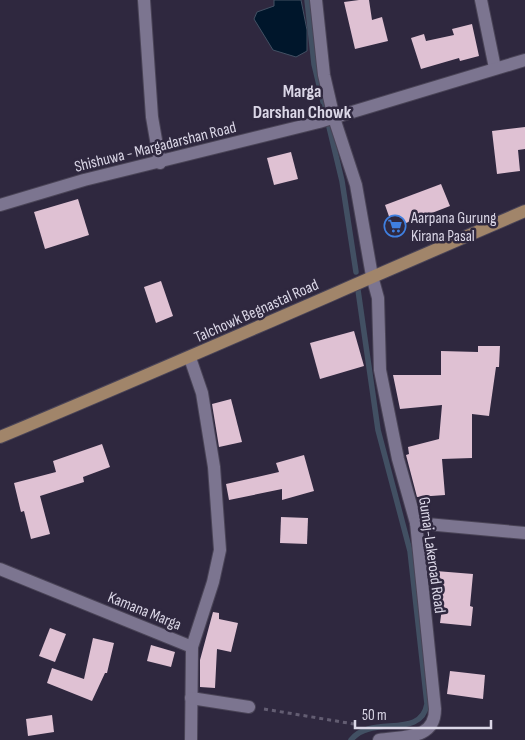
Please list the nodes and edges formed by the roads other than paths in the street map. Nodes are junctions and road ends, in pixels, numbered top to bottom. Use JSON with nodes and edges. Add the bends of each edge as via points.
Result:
{"nodes":[{"id":1,"x":144,"y":0,"type":"edge"},
{"id":2,"x":316,"y":0,"type":"edge"},
{"id":3,"x":481,"y":0,"type":"edge"},
{"id":4,"x":525,"y":60,"type":"edge"},
{"id":5,"x":495,"y":68,"type":"junction"},
{"id":6,"x":334,"y":118,"type":"junction"},
{"id":7,"x":160,"y":163,"type":"junction"},
{"id":8,"x":0,"y":205,"type":"edge"},
{"id":9,"x":525,"y":211,"type":"edge"},
{"id":10,"x":372,"y":276,"type":"junction"},
{"id":11,"x":190,"y":358,"type":"junction"},
{"id":12,"x":0,"y":437,"type":"edge"},
{"id":13,"x":416,"y":523,"type":"junction"},
{"id":14,"x":525,"y":533,"type":"edge"},
{"id":15,"x":0,"y":569,"type":"edge"},
{"id":16,"x":192,"y":647,"type":"junction"},
{"id":17,"x":191,"y":698,"type":"junction"},
{"id":18,"x":249,"y":707,"type":"road end"},
{"id":19,"x":191,"y":740,"type":"edge"},
{"id":20,"x":380,"y":740,"type":"edge"}],
"edges":[{"from":1,"to":7,"type":"street","via":[[152,117]]},
{"from":2,"to":6,"type":"street","name":"Gumaj-Lakeroad Road","via":[[324,75]]},
{"from":3,"to":5,"type":"street"},
{"from":4,"to":5,"type":"street"},
{"from":5,"to":6,"type":"street"},
{"from":6,"to":7,"type":"street","name":"Shishuwa - Margadarshan Road"},
{"from":6,"to":10,"type":"street","name":"Gumaj-Lakeroad Road","via":[[356,185]]},
{"from":7,"to":8,"type":"street","name":"Shishuwa - Margadarshan Road","via":[[84,180]]},
{"from":9,"to":10,"type":"main road","name":"Talchowk Begnastal Road"},
{"from":10,"to":11,"type":"main road","name":"Talchowk Begnastal Road"},
{"from":10,"to":13,"type":"street","name":"Gumaj-Lakeroad Road","via":[[378,298],[380,370],[398,459]]},
{"from":11,"to":12,"type":"main road","name":"Talchowk Begnastal Road"},
{"from":11,"to":16,"type":"street","via":[[202,394],[214,467],[220,550]]},
{"from":13,"to":14,"type":"street"},
{"from":13,"to":20,"type":"street","name":"Gumaj-Lakeroad Road","via":[[435,721],[430,730],[421,734]]},
{"from":15,"to":16,"type":"street","name":"Kamana Marga"},
{"from":16,"to":17,"type":"street","name":"Kamana Marga"},
{"from":17,"to":18,"type":"street"},
{"from":17,"to":19,"type":"street","name":"Kamana Marga"}]}
